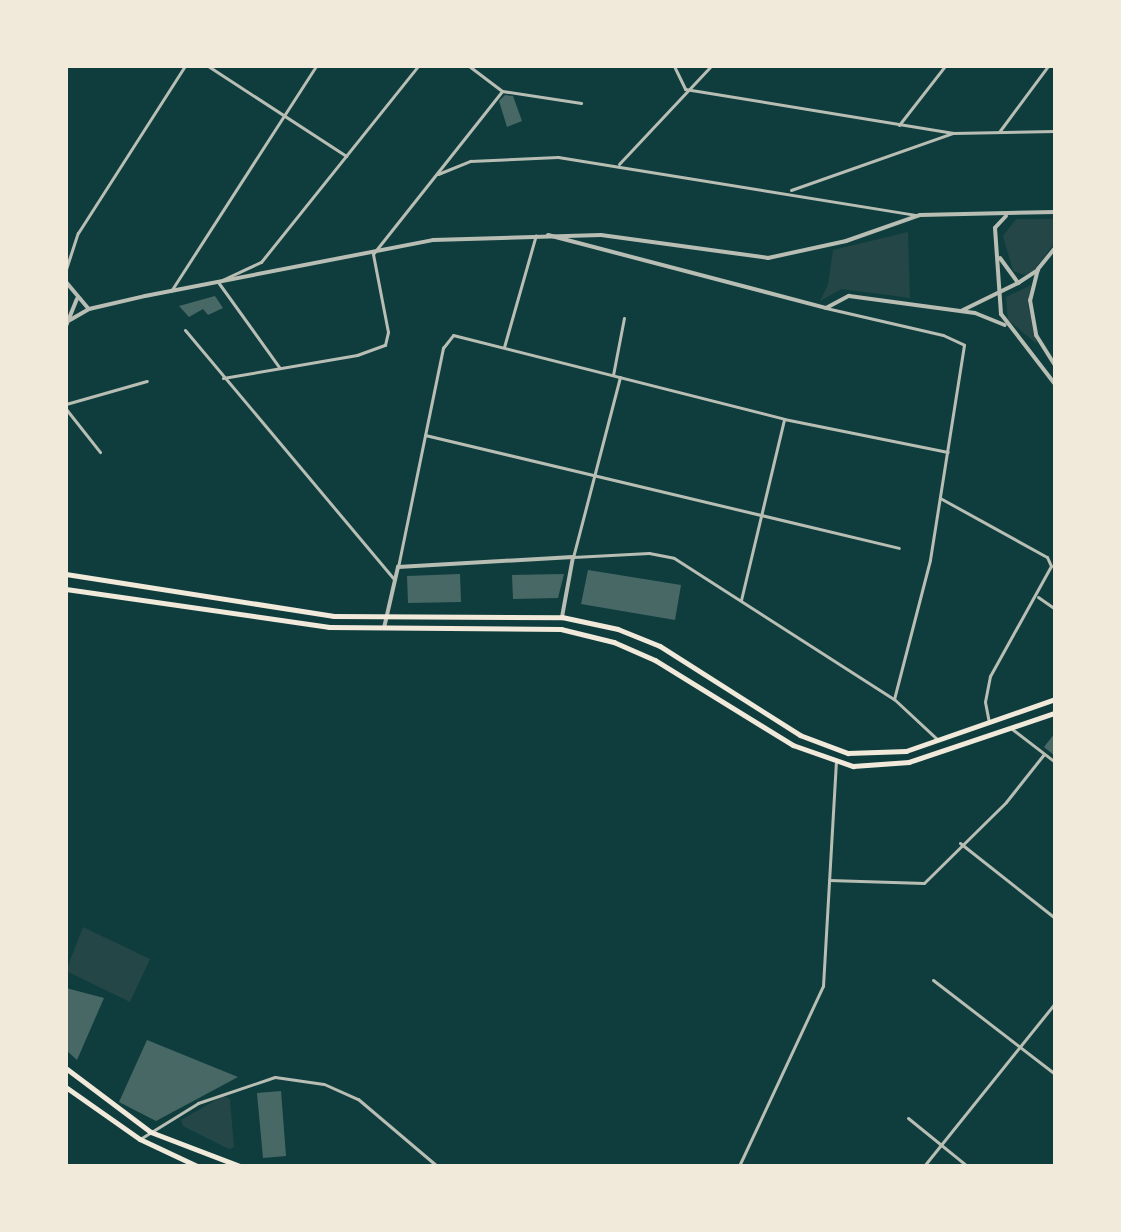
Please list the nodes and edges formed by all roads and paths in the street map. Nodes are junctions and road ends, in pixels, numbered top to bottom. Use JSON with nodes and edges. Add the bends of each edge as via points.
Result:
{"nodes":[{"id":1,"x":185,"y":66,"type":"edge"},
{"id":2,"x":208,"y":66,"type":"edge"},
{"id":3,"x":315,"y":66,"type":"edge"},
{"id":4,"x":418,"y":66,"type":"edge"},
{"id":5,"x":469,"y":66,"type":"edge"},
{"id":6,"x":674,"y":66,"type":"edge"},
{"id":7,"x":711,"y":66,"type":"edge"},
{"id":8,"x":945,"y":66,"type":"edge"},
{"id":9,"x":1048,"y":66,"type":"edge"},
{"id":10,"x":685,"y":89,"type":"junction"},
{"id":11,"x":502,"y":91,"type":"junction"},
{"id":12,"x":581,"y":103,"type":"dead end"},
{"id":13,"x":282,"y":117,"type":"junction"},
{"id":14,"x":899,"y":124,"type":"junction"},
{"id":15,"x":1055,"y":131,"type":"edge"},
{"id":16,"x":999,"y":132,"type":"junction"},
{"id":17,"x":953,"y":133,"type":"junction"},
{"id":18,"x":346,"y":156,"type":"junction"},
{"id":19,"x":619,"y":164,"type":"junction"},
{"id":20,"x":438,"y":174,"type":"junction"},
{"id":21,"x":789,"y":191,"type":"junction"},
{"id":22,"x":1055,"y":213,"type":"edge"},
{"id":23,"x":920,"y":215,"type":"junction"},
{"id":24,"x":1007,"y":215,"type":"junction"},
{"id":25,"x":536,"y":235,"type":"junction"},
{"id":26,"x":547,"y":235,"type":"junction"},
{"id":27,"x":1055,"y":248,"type":"edge"},
{"id":28,"x":374,"y":254,"type":"junction"},
{"id":29,"x":999,"y":255,"type":"junction"},
{"id":30,"x":66,"y":269,"type":"edge"},
{"id":31,"x":1038,"y":269,"type":"junction"},
{"id":32,"x":220,"y":280,"type":"junction"},
{"id":33,"x":66,"y":282,"type":"edge"},
{"id":34,"x":1018,"y":283,"type":"junction"},
{"id":35,"x":171,"y":291,"type":"junction"},
{"id":36,"x":1001,"y":291,"type":"junction"},
{"id":37,"x":77,"y":298,"type":"junction"},
{"id":38,"x":826,"y":308,"type":"junction"},
{"id":39,"x":89,"y":309,"type":"junction"},
{"id":40,"x":960,"y":311,"type":"junction"},
{"id":41,"x":624,"y":318,"type":"dead end"},
{"id":42,"x":69,"y":320,"type":"junction"},
{"id":43,"x":1005,"y":325,"type":"junction"},
{"id":44,"x":66,"y":326,"type":"edge"},
{"id":45,"x":185,"y":330,"type":"dead end"},
{"id":46,"x":504,"y":347,"type":"junction"},
{"id":47,"x":1055,"y":366,"type":"edge"},
{"id":48,"x":279,"y":367,"type":"junction"},
{"id":49,"x":613,"y":375,"type":"junction"},
{"id":50,"x":620,"y":376,"type":"junction"},
{"id":51,"x":223,"y":378,"type":"junction"},
{"id":52,"x":147,"y":381,"type":"dead end"},
{"id":53,"x":1055,"y":384,"type":"edge"},
{"id":54,"x":66,"y":406,"type":"edge"},
{"id":55,"x":784,"y":419,"type":"junction"},
{"id":56,"x":424,"y":435,"type":"junction"},
{"id":57,"x":100,"y":452,"type":"dead end"},
{"id":58,"x":948,"y":452,"type":"junction"},
{"id":59,"x":594,"y":477,"type":"junction"},
{"id":60,"x":940,"y":498,"type":"junction"},
{"id":61,"x":759,"y":518,"type":"junction"},
{"id":62,"x":899,"y":548,"type":"dead end"},
{"id":63,"x":573,"y":557,"type":"junction"},
{"id":64,"x":398,"y":567,"type":"junction"},
{"id":65,"x":66,"y":572,"type":"edge"},
{"id":66,"x":395,"y":580,"type":"junction"},
{"id":67,"x":66,"y":589,"type":"edge"},
{"id":68,"x":1038,"y":597,"type":"junction"},
{"id":69,"x":741,"y":600,"type":"junction"},
{"id":70,"x":1055,"y":609,"type":"edge"},
{"id":71,"x":384,"y":617,"type":"junction"},
{"id":72,"x":562,"y":617,"type":"junction"},
{"id":73,"x":384,"y":628,"type":"junction"},
{"id":74,"x":894,"y":699,"type":"junction"},
{"id":75,"x":1055,"y":699,"type":"edge"},
{"id":76,"x":1055,"y":713,"type":"edge"},
{"id":77,"x":989,"y":723,"type":"junction"},
{"id":78,"x":1012,"y":729,"type":"junction"},
{"id":79,"x":938,"y":740,"type":"junction"},
{"id":80,"x":1044,"y":754,"type":"junction"},
{"id":81,"x":1055,"y":762,"type":"edge"},
{"id":82,"x":836,"y":763,"type":"junction"},
{"id":83,"x":960,"y":843,"type":"junction"},
{"id":84,"x":829,"y":880,"type":"junction"},
{"id":85,"x":1055,"y":918,"type":"edge"},
{"id":86,"x":933,"y":980,"type":"dead end"},
{"id":87,"x":1055,"y":1003,"type":"edge"},
{"id":88,"x":1020,"y":1048,"type":"junction"},
{"id":89,"x":66,"y":1068,"type":"edge"},
{"id":90,"x":68,"y":1074,"type":"edge"},
{"id":91,"x":1055,"y":1074,"type":"edge"},
{"id":92,"x":66,"y":1087,"type":"edge"},
{"id":93,"x":908,"y":1118,"type":"dead end"},
{"id":94,"x":151,"y":1132,"type":"junction"},
{"id":95,"x":140,"y":1139,"type":"junction"},
{"id":96,"x":940,"y":1145,"type":"junction"},
{"id":97,"x":182,"y":1163,"type":"edge"},
{"id":98,"x":197,"y":1166,"type":"edge"},
{"id":99,"x":240,"y":1166,"type":"edge"},
{"id":100,"x":437,"y":1166,"type":"edge"},
{"id":101,"x":738,"y":1166,"type":"edge"},
{"id":102,"x":924,"y":1166,"type":"edge"},
{"id":103,"x":967,"y":1166,"type":"edge"}],
"edges":[{"from":1,"to":30,"type":"street","via":[[78,233]]},
{"from":2,"to":13,"type":"street"},
{"from":3,"to":13,"type":"street"},
{"from":4,"to":18,"type":"street"},
{"from":5,"to":11,"type":"street"},
{"from":6,"to":10,"type":"street"},
{"from":7,"to":10,"type":"street"},
{"from":8,"to":14,"type":"street"},
{"from":9,"to":16,"type":"street"},
{"from":10,"to":14,"type":"street"},
{"from":10,"to":19,"type":"street"},
{"from":11,"to":12,"type":"street"},
{"from":11,"to":20,"type":"street"},
{"from":13,"to":18,"type":"street"},
{"from":13,"to":35,"type":"street"},
{"from":14,"to":17,"type":"street"},
{"from":15,"to":16,"type":"street"},
{"from":16,"to":17,"type":"street"},
{"from":17,"to":21,"type":"street"},
{"from":18,"to":32,"type":"street","via":[[261,262]]},
{"from":19,"to":20,"type":"street","via":[[502,157],[470,161]]},
{"from":19,"to":21,"type":"street"},
{"from":20,"to":28,"type":"street"},
{"from":21,"to":23,"type":"street"},
{"from":22,"to":24,"type":"street"},
{"from":23,"to":24,"type":"street"},
{"from":23,"to":26,"type":"street","via":[[846,241],[768,258],[601,235]]},
{"from":24,"to":29,"type":"street","via":[[994,228]]},
{"from":25,"to":26,"type":"street"},
{"from":25,"to":28,"type":"street","via":[[433,240]]},
{"from":25,"to":46,"type":"street"},
{"from":26,"to":38,"type":"street"},
{"from":27,"to":31,"type":"street"},
{"from":28,"to":32,"type":"street"},
{"from":28,"to":48,"type":"street","via":[[388,339],[378,349],[357,356]]},
{"from":29,"to":34,"type":"street"},
{"from":29,"to":36,"type":"street"},
{"from":31,"to":34,"type":"street"},
{"from":31,"to":47,"type":"street","via":[[1030,309],[1036,335]]},
{"from":32,"to":35,"type":"street"},
{"from":32,"to":48,"type":"street"},
{"from":33,"to":37,"type":"street"},
{"from":34,"to":36,"type":"street"},
{"from":35,"to":39,"type":"street"},
{"from":36,"to":40,"type":"street"},
{"from":36,"to":43,"type":"street"},
{"from":37,"to":39,"type":"street"},
{"from":37,"to":42,"type":"street"},
{"from":38,"to":40,"type":"street","via":[[849,296]]},
{"from":38,"to":58,"type":"street","via":[[943,335],[964,345]]},
{"from":39,"to":42,"type":"street"},
{"from":40,"to":43,"type":"street"},
{"from":41,"to":49,"type":"street"},
{"from":42,"to":44,"type":"street"},
{"from":43,"to":53,"type":"street"},
{"from":45,"to":51,"type":"street"},
{"from":46,"to":49,"type":"street"},
{"from":46,"to":56,"type":"street","via":[[453,335],[443,348]]},
{"from":48,"to":51,"type":"street"},
{"from":49,"to":50,"type":"street"},
{"from":50,"to":55,"type":"street"},
{"from":50,"to":59,"type":"street"},
{"from":51,"to":66,"type":"street"},
{"from":52,"to":54,"type":"street"},
{"from":54,"to":57,"type":"street"},
{"from":55,"to":58,"type":"street"},
{"from":55,"to":61,"type":"street"},
{"from":56,"to":59,"type":"street"},
{"from":56,"to":64,"type":"street"},
{"from":58,"to":60,"type":"street"},
{"from":59,"to":61,"type":"street"},
{"from":59,"to":63,"type":"street"},
{"from":60,"to":68,"type":"street","via":[[1047,557],[1051,566]]},
{"from":60,"to":74,"type":"street","via":[[930,560]]},
{"from":61,"to":62,"type":"street"},
{"from":61,"to":69,"type":"street"},
{"from":63,"to":64,"type":"street"},
{"from":63,"to":69,"type":"street","via":[[663,554]]},
{"from":63,"to":72,"type":"street"},
{"from":64,"to":66,"type":"street"},
{"from":65,"to":71,"type":"main road","via":[[334,616]]},
{"from":66,"to":71,"type":"street"},
{"from":67,"to":73,"type":"main road","via":[[328,627]]},
{"from":68,"to":70,"type":"street"},
{"from":68,"to":77,"type":"street","via":[[990,676],[985,702]]},
{"from":69,"to":74,"type":"street"},
{"from":71,"to":72,"type":"main road"},
{"from":71,"to":73,"type":"street"},
{"from":72,"to":79,"type":"main road","via":[[618,629],[660,646],[800,735],[830,748],[880,754]]},
{"from":73,"to":82,"type":"main road","via":[[561,629],[614,642],[655,660],[793,745]]},
{"from":74,"to":79,"type":"street"},
{"from":75,"to":77,"type":"main road"},
{"from":76,"to":78,"type":"main road"},
{"from":77,"to":79,"type":"main road"},
{"from":78,"to":80,"type":"street"},
{"from":78,"to":82,"type":"main road","via":[[909,762]]},
{"from":80,"to":81,"type":"street"},
{"from":80,"to":83,"type":"street","via":[[1006,802]]},
{"from":82,"to":84,"type":"street"},
{"from":83,"to":84,"type":"street","via":[[930,879],[915,886]]},
{"from":83,"to":85,"type":"street"},
{"from":84,"to":101,"type":"street","via":[[822,986]]},
{"from":86,"to":88,"type":"street"},
{"from":87,"to":88,"type":"street"},
{"from":88,"to":91,"type":"street"},
{"from":88,"to":96,"type":"street"},
{"from":89,"to":90,"type":"main road"},
{"from":90,"to":94,"type":"main road"},
{"from":92,"to":95,"type":"main road"},
{"from":93,"to":96,"type":"street"},
{"from":94,"to":95,"type":"street"},
{"from":94,"to":99,"type":"main road"},
{"from":94,"to":100,"type":"street","via":[[198,1102],[275,1077],[324,1084],[358,1099]]},
{"from":95,"to":97,"type":"main road"},
{"from":96,"to":102,"type":"street"},
{"from":96,"to":103,"type":"street"},
{"from":97,"to":98,"type":"main road"}]}
